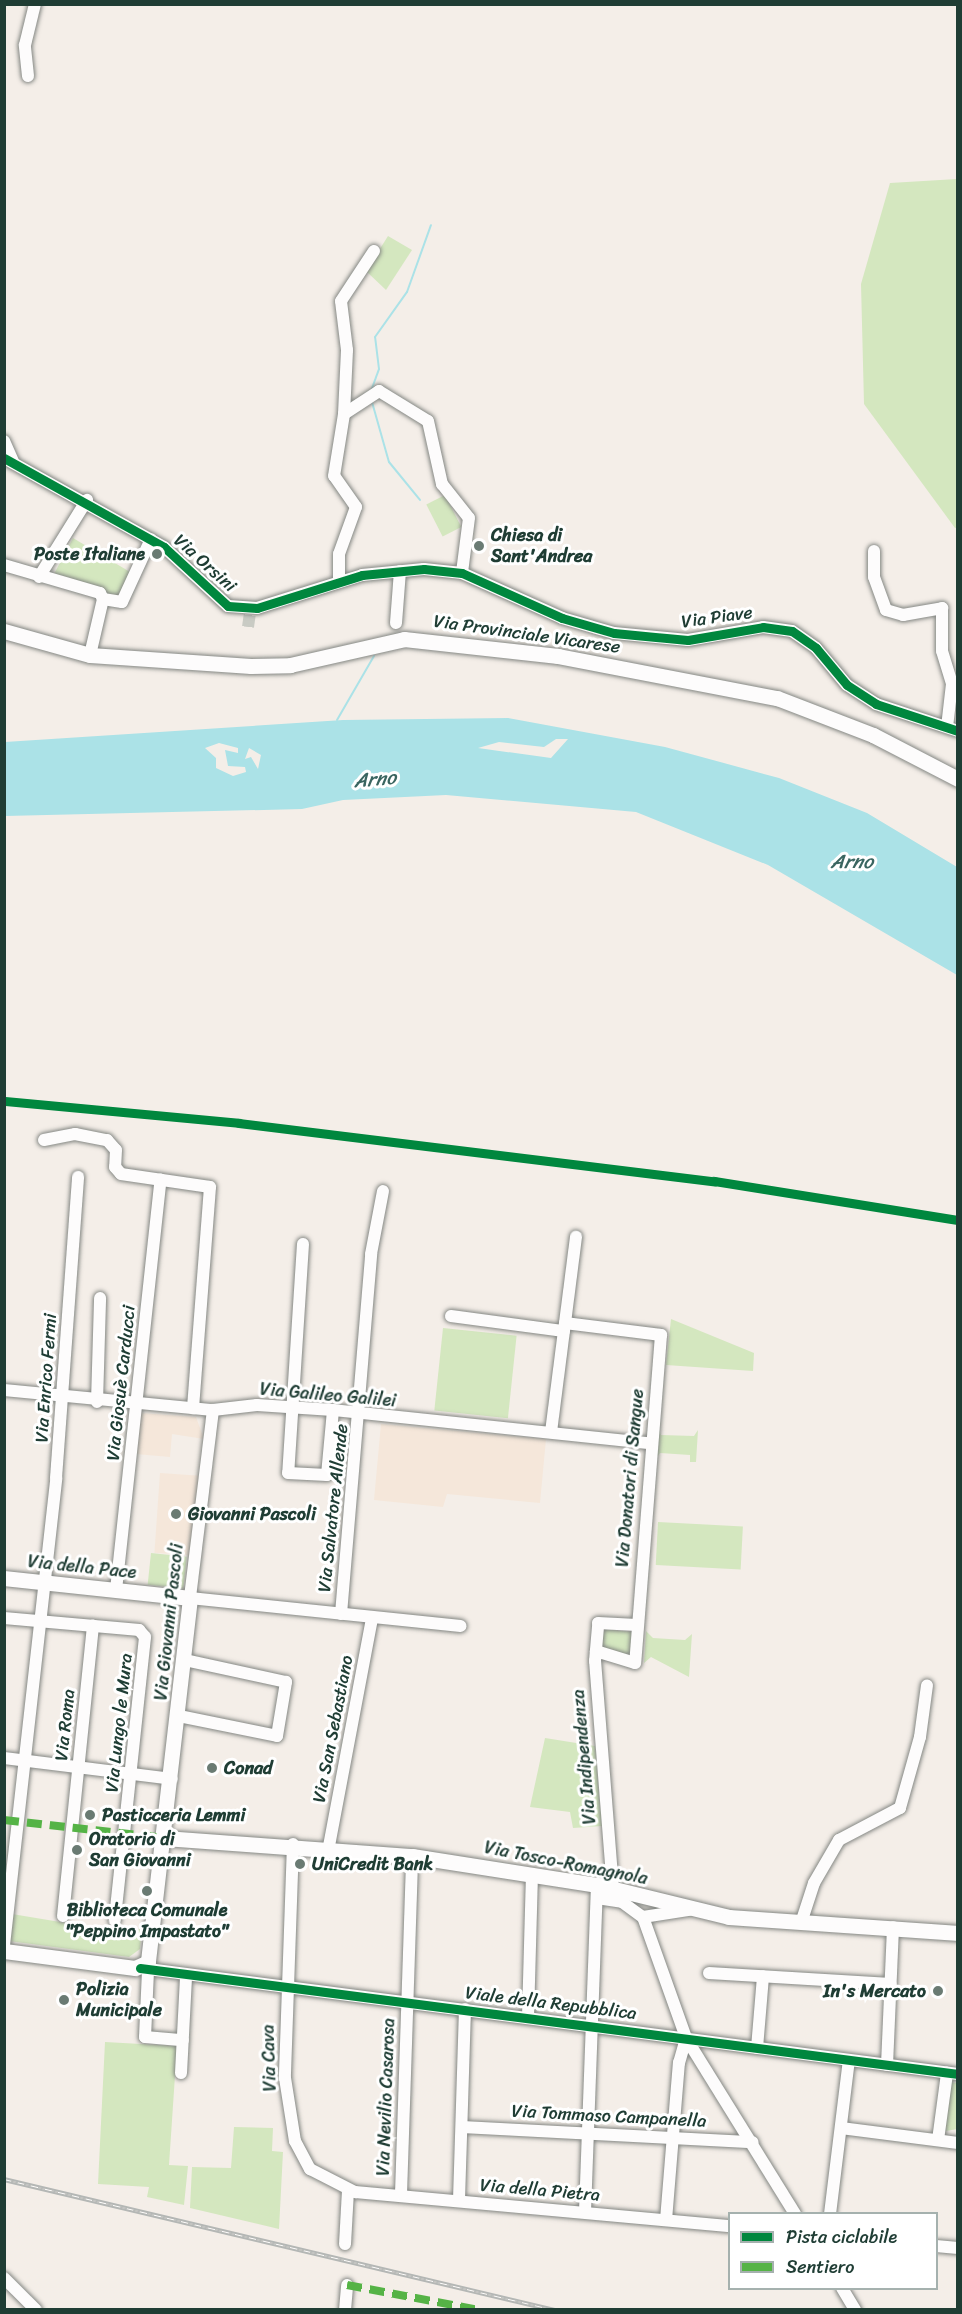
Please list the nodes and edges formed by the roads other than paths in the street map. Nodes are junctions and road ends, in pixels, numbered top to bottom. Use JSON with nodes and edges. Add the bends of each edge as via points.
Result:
{"nodes":[{"id":1,"x":35,"y":4,"type":"edge"},
{"id":2,"x":28,"y":76,"type":"dead end"},
{"id":3,"x":374,"y":251,"type":"dead end"},
{"id":4,"x":344,"y":414,"type":"junction"},
{"id":5,"x":4,"y":441,"type":"edge"},
{"id":6,"x":9,"y":460,"type":"edge"},
{"id":7,"x":87,"y":500,"type":"junction"},
{"id":8,"x":149,"y":541,"type":"junction"},
{"id":9,"x":874,"y":551,"type":"dead end"},
{"id":10,"x":4,"y":565,"type":"edge"},
{"id":11,"x":400,"y":571,"type":"junction"},
{"id":12,"x":462,"y":573,"type":"junction"},
{"id":13,"x":39,"y":577,"type":"junction"},
{"id":14,"x":339,"y":580,"type":"junction"},
{"id":15,"x":103,"y":599,"type":"junction"},
{"id":16,"x":396,"y":623,"type":"dead end"},
{"id":17,"x":4,"y":631,"type":"edge"},
{"id":18,"x":90,"y":655,"type":"junction"},
{"id":19,"x":954,"y":729,"type":"edge"},
{"id":20,"x":957,"y":779,"type":"edge"},
{"id":21,"x":44,"y":1140,"type":"dead end"},
{"id":22,"x":78,"y":1177,"type":"dead end"},
{"id":23,"x":160,"y":1179,"type":"junction"},
{"id":24,"x":383,"y":1191,"type":"dead end"},
{"id":25,"x":576,"y":1237,"type":"dead end"},
{"id":26,"x":303,"y":1244,"type":"dead end"},
{"id":27,"x":100,"y":1298,"type":"dead end"},
{"id":28,"x":451,"y":1316,"type":"dead end"},
{"id":29,"x":564,"y":1327,"type":"junction"},
{"id":30,"x":4,"y":1390,"type":"edge"},
{"id":31,"x":63,"y":1399,"type":"junction"},
{"id":32,"x":97,"y":1402,"type":"junction"},
{"id":33,"x":136,"y":1405,"type":"junction"},
{"id":34,"x":193,"y":1408,"type":"junction"},
{"id":35,"x":290,"y":1408,"type":"junction"},
{"id":36,"x":213,"y":1410,"type":"junction"},
{"id":37,"x":333,"y":1410,"type":"junction"},
{"id":38,"x":360,"y":1413,"type":"junction"},
{"id":39,"x":551,"y":1432,"type":"junction"},
{"id":40,"x":649,"y":1443,"type":"junction"},
{"id":41,"x":4,"y":1578,"type":"edge"},
{"id":42,"x":45,"y":1582,"type":"junction"},
{"id":43,"x":116,"y":1590,"type":"junction"},
{"id":44,"x":190,"y":1598,"type":"junction"},
{"id":45,"x":341,"y":1614,"type":"junction"},
{"id":46,"x":4,"y":1618,"type":"edge"},
{"id":47,"x":372,"y":1618,"type":"junction"},
{"id":48,"x":39,"y":1621,"type":"junction"},
{"id":49,"x":637,"y":1625,"type":"junction"},
{"id":50,"x":93,"y":1626,"type":"junction"},
{"id":51,"x":461,"y":1626,"type":"dead end"},
{"id":52,"x":596,"y":1651,"type":"junction"},
{"id":53,"x":184,"y":1660,"type":"junction"},
{"id":54,"x":927,"y":1685,"type":"dead end"},
{"id":55,"x":179,"y":1716,"type":"junction"},
{"id":56,"x":4,"y":1758,"type":"edge"},
{"id":57,"x":24,"y":1761,"type":"junction"},
{"id":58,"x":79,"y":1768,"type":"junction"},
{"id":59,"x":131,"y":1774,"type":"junction"},
{"id":60,"x":172,"y":1779,"type":"junction"},
{"id":61,"x":165,"y":1838,"type":"junction"},
{"id":62,"x":293,"y":1844,"type":"junction"},
{"id":63,"x":329,"y":1846,"type":"junction"},
{"id":64,"x":412,"y":1856,"type":"junction"},
{"id":65,"x":532,"y":1874,"type":"junction"},
{"id":66,"x":613,"y":1889,"type":"junction"},
{"id":67,"x":597,"y":1892,"type":"junction"},
{"id":68,"x":692,"y":1910,"type":"junction"},
{"id":69,"x":63,"y":1916,"type":"dead end"},
{"id":70,"x":642,"y":1917,"type":"junction"},
{"id":71,"x":115,"y":1920,"type":"dead end"},
{"id":72,"x":801,"y":1923,"type":"junction"},
{"id":73,"x":893,"y":1927,"type":"junction"},
{"id":74,"x":957,"y":1934,"type":"edge"},
{"id":75,"x":4,"y":1945,"type":"edge"},
{"id":76,"x":4,"y":1951,"type":"edge"},
{"id":77,"x":144,"y":1969,"type":"junction"},
{"id":78,"x":709,"y":1973,"type":"dead end"},
{"id":79,"x":186,"y":1976,"type":"junction"},
{"id":80,"x":763,"y":1976,"type":"junction"},
{"id":81,"x":891,"y":1984,"type":"junction"},
{"id":82,"x":286,"y":1988,"type":"junction"},
{"id":83,"x":407,"y":2002,"type":"junction"},
{"id":84,"x":465,"y":2009,"type":"junction"},
{"id":85,"x":528,"y":2017,"type":"junction"},
{"id":86,"x":593,"y":2025,"type":"junction"},
{"id":87,"x":686,"y":2038,"type":"junction"},
{"id":88,"x":183,"y":2040,"type":"junction"},
{"id":89,"x":757,"y":2048,"type":"junction"},
{"id":90,"x":849,"y":2060,"type":"junction"},
{"id":91,"x":887,"y":2066,"type":"junction"},
{"id":92,"x":181,"y":2073,"type":"dead end"},
{"id":93,"x":952,"y":2073,"type":"edge"},
{"id":94,"x":462,"y":2127,"type":"junction"},
{"id":95,"x":841,"y":2128,"type":"junction"},
{"id":96,"x":589,"y":2132,"type":"junction"},
{"id":97,"x":671,"y":2139,"type":"junction"},
{"id":98,"x":938,"y":2140,"type":"junction"},
{"id":99,"x":753,"y":2142,"type":"junction"},
{"id":100,"x":957,"y":2143,"type":"edge"},
{"id":101,"x":348,"y":2190,"type":"junction"},
{"id":102,"x":401,"y":2194,"type":"junction"},
{"id":103,"x":459,"y":2200,"type":"junction"},
{"id":104,"x":585,"y":2212,"type":"junction"},
{"id":105,"x":792,"y":2212,"type":"edge"},
{"id":106,"x":830,"y":2212,"type":"edge"},
{"id":107,"x":666,"y":2220,"type":"junction"},
{"id":108,"x":728,"y":2226,"type":"edge"},
{"id":109,"x":345,"y":2244,"type":"dead end"},
{"id":110,"x":938,"y":2246,"type":"edge"},
{"id":111,"x":957,"y":2248,"type":"edge"},
{"id":112,"x":4,"y":2278,"type":"edge"},
{"id":113,"x":347,"y":2285,"type":"dead end"},
{"id":114,"x":843,"y":2290,"type":"edge"},
{"id":115,"x":36,"y":2310,"type":"edge"},
{"id":116,"x":345,"y":2310,"type":"edge"},
{"id":117,"x":855,"y":2310,"type":"edge"}],
"edges":[{"from":1,"to":2,"type":"street","via":[[25,45]]},
{"from":3,"to":4,"type":"street","via":[[341,301],[347,350]]},
{"from":4,"to":12,"type":"street","via":[[371,395],[384,392],[428,421],[442,484],[468,513]]},
{"from":4,"to":14,"type":"street","via":[[334,476],[357,507],[339,554]]},
{"from":5,"to":6,"type":"street"},
{"from":6,"to":7,"type":"street","name":"Via Orsini"},
{"from":7,"to":8,"type":"street","name":"Via Orsini"},
{"from":7,"to":13,"type":"street"},
{"from":8,"to":14,"type":"street","name":"Via Orsini","via":[[179,556],[222,604],[250,611]]},
{"from":8,"to":15,"type":"street","via":[[120,604]]},
{"from":9,"to":19,"type":"street","via":[[874,577],[886,610],[903,615],[942,608],[942,651],[952,684]]},
{"from":10,"to":13,"type":"street"},
{"from":11,"to":12,"type":"street","name":"Via Orsini"},
{"from":11,"to":14,"type":"street","name":"Via Orsini"},
{"from":11,"to":16,"type":"street"},
{"from":12,"to":19,"type":"street","name":"Via Piave","via":[[575,623],[615,633],[688,640],[763,627],[792,631],[816,648],[847,685],[876,704]]},
{"from":13,"to":15,"type":"street","via":[[95,591]]},
{"from":15,"to":18,"type":"street"},
{"from":17,"to":18,"type":"main road","name":"Via Provinciale Vicarese"},
{"from":18,"to":20,"type":"main road","name":"Via Provinciale Vicarese","via":[[272,667],[417,639],[558,656],[777,699],[873,735]]},
{"from":21,"to":23,"type":"street","via":[[75,1134],[107,1140],[116,1150],[117,1172]]},
{"from":22,"to":31,"type":"street","name":"Via Enrico Fermi"},
{"from":23,"to":33,"type":"street","name":"Via Giosuè Carducci"},
{"from":23,"to":34,"type":"street","via":[[206,1185],[211,1196]]},
{"from":24,"to":38,"type":"street","name":"Via Salvatore Allende","via":[[371,1254]]},
{"from":25,"to":29,"type":"street"},
{"from":26,"to":35,"type":"street"},
{"from":27,"to":32,"type":"street"},
{"from":28,"to":29,"type":"street"},
{"from":29,"to":39,"type":"street"},
{"from":29,"to":40,"type":"street","name":"Via Donatori di Sangue","via":[[659,1335]]},
{"from":30,"to":31,"type":"street","name":"Via Galileo Galilei"},
{"from":31,"to":32,"type":"street","name":"Via Galileo Galilei"},
{"from":31,"to":42,"type":"street","name":"Via Enrico Fermi"},
{"from":32,"to":33,"type":"street","name":"Via Galileo Galilei"},
{"from":33,"to":34,"type":"street","name":"Via Galileo Galilei"},
{"from":33,"to":43,"type":"street","name":"Via Giosuè Carducci"},
{"from":34,"to":36,"type":"street","name":"Via Galileo Galilei"},
{"from":35,"to":36,"type":"street","name":"Via Galileo Galilei"},
{"from":35,"to":37,"type":"street","name":"Via Galileo Galilei"},
{"from":35,"to":37,"type":"street","via":[[288,1473],[327,1475]]},
{"from":36,"to":44,"type":"street","name":"Via Giovanni Pascoli"},
{"from":37,"to":38,"type":"street","name":"Via Galileo Galilei"},
{"from":38,"to":39,"type":"street","name":"Via Galileo Galilei"},
{"from":38,"to":45,"type":"street","name":"Via Salvatore Allende"},
{"from":39,"to":40,"type":"street","name":"Via Galileo Galilei"},
{"from":40,"to":49,"type":"street","name":"Via Donatori di Sangue"},
{"from":41,"to":42,"type":"main road","name":"Via della Pace"},
{"from":42,"to":43,"type":"main road","name":"Via della Pace"},
{"from":42,"to":48,"type":"street","name":"Via Enrico Fermi"},
{"from":43,"to":44,"type":"main road","name":"Via della Pace"},
{"from":44,"to":45,"type":"street"},
{"from":44,"to":53,"type":"main road","name":"Via Giovanni Pascoli"},
{"from":45,"to":47,"type":"street"},
{"from":46,"to":48,"type":"street","name":"Via Lungo le Mura"},
{"from":47,"to":51,"type":"street"},
{"from":47,"to":63,"type":"street","name":"Via San Sebastiano"},
{"from":48,"to":50,"type":"street","name":"Via Lungo le Mura"},
{"from":48,"to":57,"type":"street","name":"Via Enrico Fermi"},
{"from":49,"to":52,"type":"street","name":"Via Indipendenza","via":[[598,1623]]},
{"from":49,"to":52,"type":"street","name":"Via Donatori di Sangue","via":[[635,1663]]},
{"from":50,"to":58,"type":"street","name":"Via Roma"},
{"from":50,"to":59,"type":"street","name":"Via Lungo le Mura","via":[[140,1630],[145,1638]]},
{"from":52,"to":66,"type":"street","name":"Via Indipendenza"},
{"from":53,"to":55,"type":"main road","name":"Via Giovanni Pascoli"},
{"from":53,"to":55,"type":"street","via":[[286,1682],[277,1736]]},
{"from":54,"to":72,"type":"street","via":[[920,1737],[900,1808],[839,1840],[814,1883]]},
{"from":55,"to":60,"type":"main road","name":"Via Giovanni Pascoli"},
{"from":56,"to":57,"type":"street"},
{"from":57,"to":58,"type":"street"},
{"from":57,"to":75,"type":"street","name":"Via Enrico Fermi"},
{"from":58,"to":59,"type":"street"},
{"from":58,"to":69,"type":"street","name":"Via Roma"},
{"from":59,"to":60,"type":"street"},
{"from":59,"to":71,"type":"street","name":"Via Lungo le Mura"},
{"from":60,"to":61,"type":"main road","name":"Via Giovanni Pascoli"},
{"from":61,"to":62,"type":"main road","name":"Via Tosco-Romagnola"},
{"from":61,"to":77,"type":"main road","name":"Via Giovanni Pascoli","via":[[149,1958]]},
{"from":62,"to":63,"type":"main road","name":"Via Tosco-Romagnola"},
{"from":62,"to":82,"type":"street","name":"Via Cava"},
{"from":63,"to":64,"type":"main road","name":"Via Tosco-Romagnola"},
{"from":64,"to":65,"type":"main road","name":"Via Tosco-Romagnola"},
{"from":64,"to":83,"type":"street","name":"Via Nevilio Casarosa"},
{"from":65,"to":67,"type":"main road","name":"Via Tosco-Romagnola"},
{"from":65,"to":85,"type":"street"},
{"from":66,"to":67,"type":"main road","name":"Via Tosco-Romagnola"},
{"from":66,"to":68,"type":"main road","name":"Via Tosco-Romagnola"},
{"from":67,"to":70,"type":"street","via":[[622,1902]]},
{"from":67,"to":86,"type":"street"},
{"from":68,"to":70,"type":"street"},
{"from":68,"to":72,"type":"main road","name":"Via Tosco-Romagnola"},
{"from":70,"to":87,"type":"street"},
{"from":72,"to":73,"type":"main road","name":"Via Tosco-Romagnola"},
{"from":73,"to":74,"type":"main road","name":"Via Tosco-Romagnola"},
{"from":73,"to":81,"type":"street"},
{"from":76,"to":77,"type":"main road"},
{"from":77,"to":79,"type":"street","name":"Viale della Repubblica"},
{"from":77,"to":88,"type":"street","via":[[145,2037]]},
{"from":78,"to":80,"type":"street"},
{"from":79,"to":82,"type":"street","name":"Viale della Repubblica"},
{"from":79,"to":88,"type":"street"},
{"from":80,"to":81,"type":"street"},
{"from":80,"to":89,"type":"street"},
{"from":81,"to":91,"type":"street"},
{"from":82,"to":83,"type":"street","name":"Viale della Repubblica"},
{"from":82,"to":101,"type":"street","name":"Via Cava","via":[[285,2078],[299,2153],[312,2172]]},
{"from":83,"to":84,"type":"street","name":"Viale della Repubblica"},
{"from":83,"to":102,"type":"street","name":"Via Nevilio Casarosa"},
{"from":84,"to":85,"type":"street","name":"Viale della Repubblica"},
{"from":84,"to":94,"type":"street"},
{"from":85,"to":86,"type":"street","name":"Viale della Repubblica"},
{"from":86,"to":87,"type":"street","name":"Viale della Repubblica"},
{"from":86,"to":96,"type":"street"},
{"from":87,"to":89,"type":"street","name":"Viale della Repubblica"},
{"from":87,"to":97,"type":"street","via":[[681,2044]]},
{"from":87,"to":99,"type":"street"},
{"from":88,"to":92,"type":"street"},
{"from":89,"to":90,"type":"street","name":"Viale della Repubblica"},
{"from":90,"to":91,"type":"street","name":"Viale della Repubblica"},
{"from":90,"to":95,"type":"street"},
{"from":91,"to":93,"type":"street","name":"Viale della Repubblica"},
{"from":93,"to":98,"type":"street"},
{"from":94,"to":96,"type":"street","name":"Via Tommaso Campanella"},
{"from":94,"to":103,"type":"street"},
{"from":95,"to":98,"type":"street"},
{"from":95,"to":106,"type":"street"},
{"from":96,"to":97,"type":"street","name":"Via Tommaso Campanella"},
{"from":96,"to":104,"type":"street"},
{"from":97,"to":99,"type":"street","name":"Via Tommaso Campanella"},
{"from":97,"to":107,"type":"street"},
{"from":98,"to":100,"type":"street"},
{"from":99,"to":105,"type":"street"},
{"from":101,"to":102,"type":"street","name":"Via della Pietra"},
{"from":101,"to":109,"type":"street"},
{"from":102,"to":103,"type":"street","name":"Via della Pietra"},
{"from":103,"to":104,"type":"street","name":"Via della Pietra"},
{"from":104,"to":107,"type":"street","name":"Via della Pietra"},
{"from":107,"to":108,"type":"street","name":"Via della Pietra"},
{"from":110,"to":111,"type":"street"},
{"from":112,"to":115,"type":"street"},
{"from":113,"to":116,"type":"street"},
{"from":114,"to":117,"type":"street"}]}
